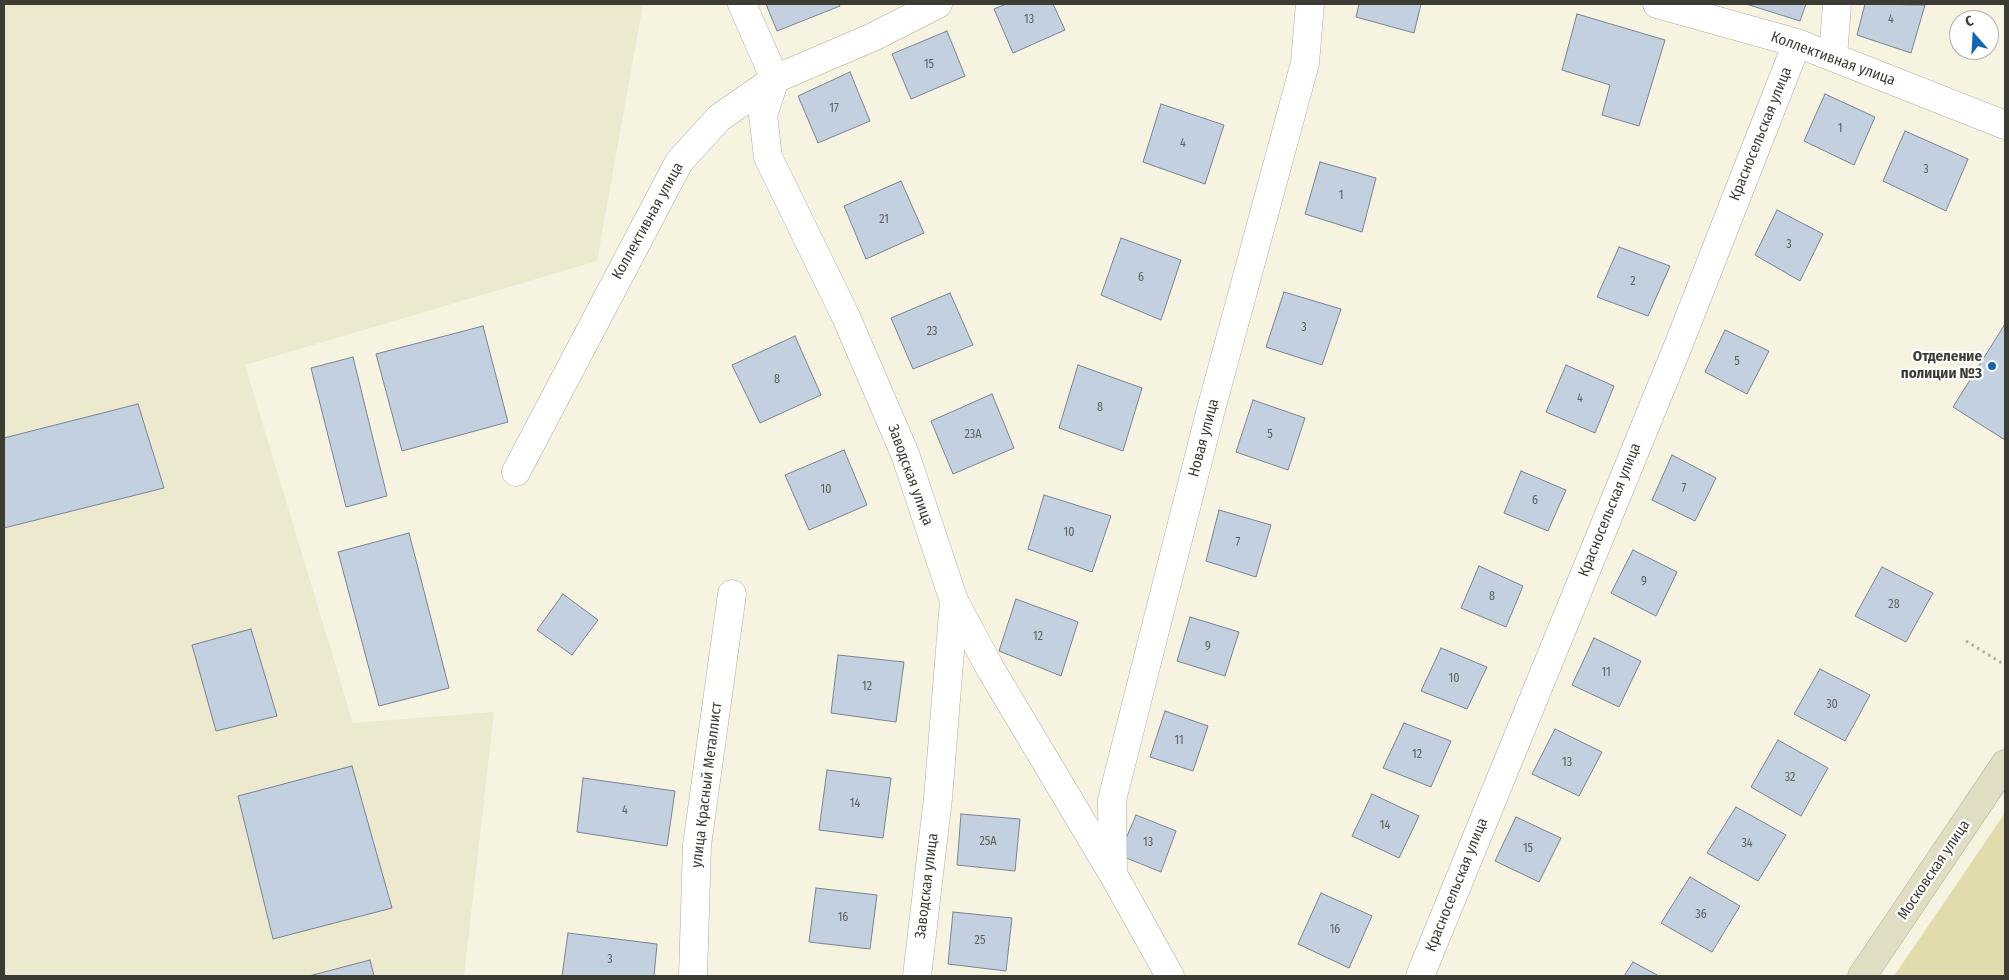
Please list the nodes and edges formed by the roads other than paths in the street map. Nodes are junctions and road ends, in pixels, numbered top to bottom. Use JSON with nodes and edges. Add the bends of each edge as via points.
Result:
{"nodes":[{"id":1,"x":742,"y":4,"type":"edge"},
{"id":2,"x":938,"y":4,"type":"edge"},
{"id":3,"x":1310,"y":4,"type":"edge"},
{"id":4,"x":1657,"y":4,"type":"edge"},
{"id":5,"x":1837,"y":4,"type":"edge"},
{"id":6,"x":1797,"y":43,"type":"junction"},
{"id":7,"x":1833,"y":57,"type":"junction"},
{"id":8,"x":775,"y":79,"type":"junction"},
{"id":9,"x":2005,"y":125,"type":"edge"},
{"id":10,"x":516,"y":472,"type":"dead end"},
{"id":11,"x":732,"y":594,"type":"dead end"},
{"id":12,"x":954,"y":601,"type":"junction"},
{"id":13,"x":2005,"y":764,"type":"edge"},
{"id":14,"x":1113,"y":874,"type":"junction"},
{"id":15,"x":692,"y":976,"type":"edge"},
{"id":16,"x":917,"y":976,"type":"edge"},
{"id":17,"x":1170,"y":976,"type":"edge"},
{"id":18,"x":1420,"y":976,"type":"edge"},
{"id":19,"x":1862,"y":976,"type":"edge"}],
"edges":[{"from":1,"to":8,"type":"street"},
{"from":2,"to":8,"type":"street","name":"Коллективная улица","via":[[873,37]]},
{"from":3,"to":14,"type":"street","name":"Новая улица","via":[[1305,63],[1210,413],[1112,800]]},
{"from":4,"to":6,"type":"street","name":"Коллективная улица"},
{"from":5,"to":7,"type":"street"},
{"from":6,"to":7,"type":"street","name":"Коллективная улица"},
{"from":6,"to":18,"type":"street","name":"Красносельская улица","via":[[1678,346]]},
{"from":7,"to":9,"type":"street","name":"Коллективная улица"},
{"from":8,"to":10,"type":"street","name":"Коллективная улица","via":[[719,118],[679,162]]},
{"from":8,"to":12,"type":"street","name":"Заводская улица","via":[[763,115],[768,157],[846,317],[901,445]]},
{"from":11,"to":15,"type":"street","name":"улица Красный Металлист","via":[[697,845]]},
{"from":12,"to":14,"type":"street","via":[[990,668]]},
{"from":12,"to":16,"type":"street","name":"Заводская улица","via":[[938,798]]},
{"from":13,"to":19,"type":"street","name":"Московская улица"},
{"from":14,"to":17,"type":"street"}]}
